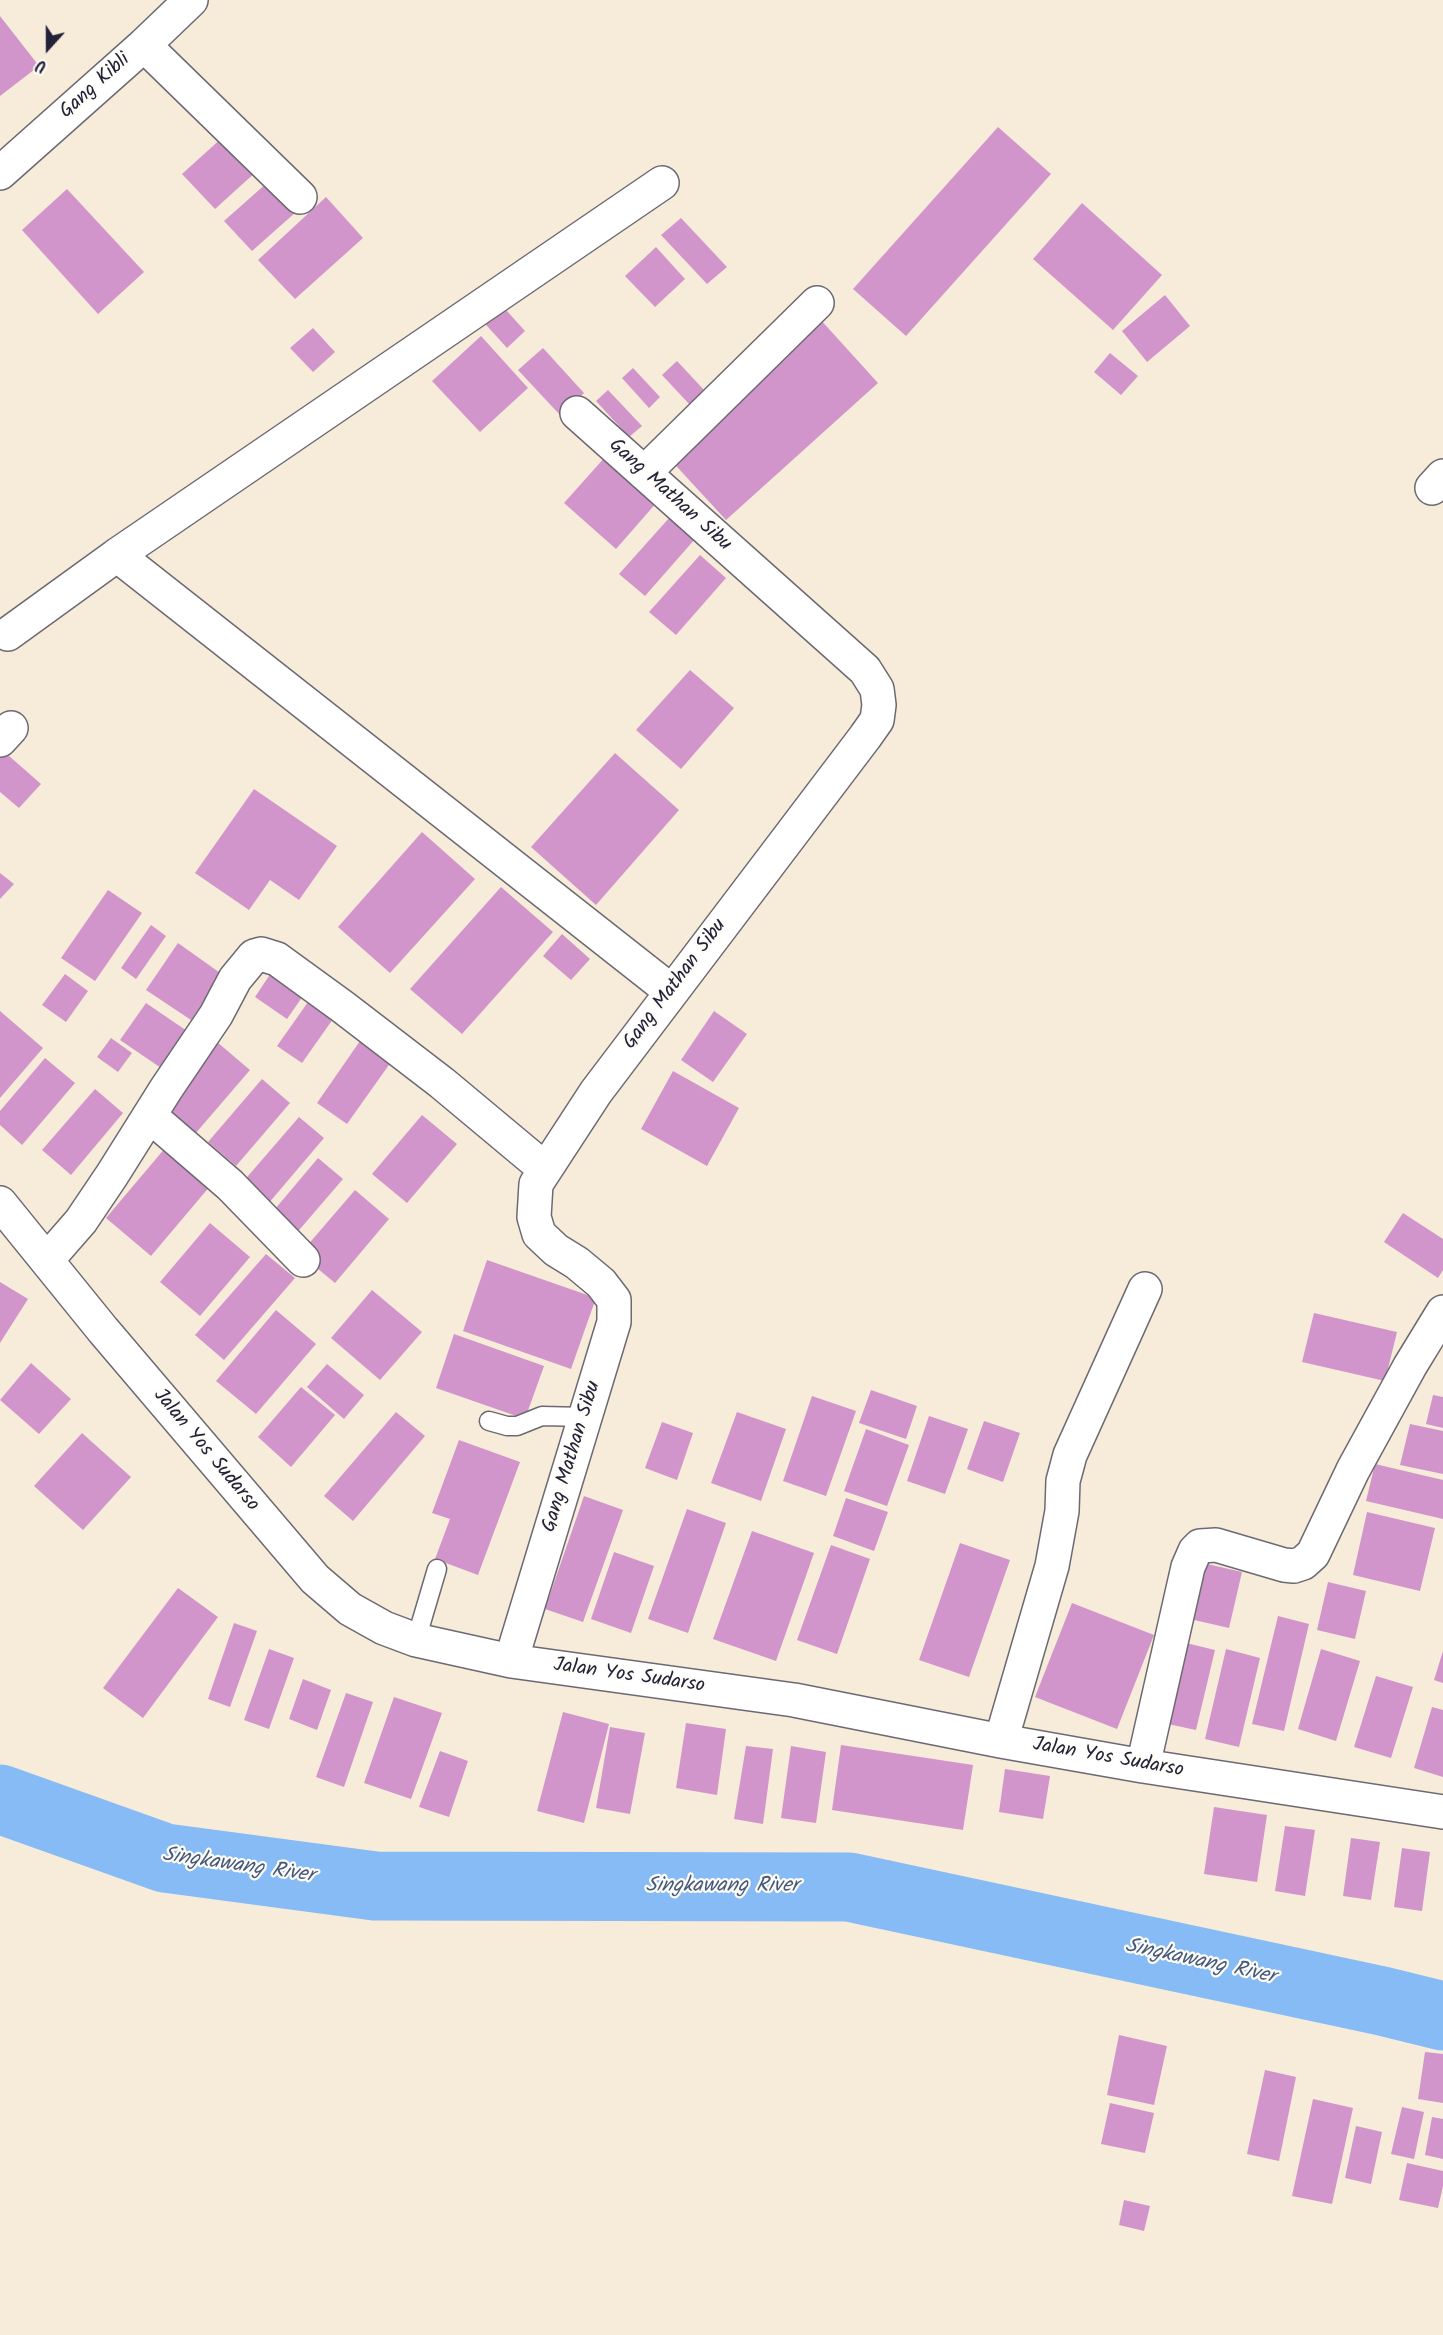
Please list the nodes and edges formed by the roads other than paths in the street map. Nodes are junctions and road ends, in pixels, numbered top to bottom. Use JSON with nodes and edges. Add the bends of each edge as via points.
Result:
{"nodes":[{"id":1,"x":191,"y":0,"type":"edge"},
{"id":2,"x":144,"y":45,"type":"junction"},
{"id":3,"x":0,"y":173,"type":"edge"},
{"id":4,"x":662,"y":183,"type":"dead end"},
{"id":5,"x":300,"y":197,"type":"dead end"},
{"id":6,"x":817,"y":303,"type":"dead end"},
{"id":7,"x":577,"y":413,"type":"dead end"},
{"id":8,"x":644,"y":473,"type":"junction"},
{"id":9,"x":117,"y":555,"type":"junction"},
{"id":10,"x":8,"y":634,"type":"dead end"},
{"id":11,"x":670,"y":992,"type":"junction"},
{"id":12,"x":150,"y":1116,"type":"junction"},
{"id":13,"x":545,"y":1169,"type":"junction"},
{"id":14,"x":0,"y":1203,"type":"edge"},
{"id":15,"x":47,"y":1260,"type":"junction"},
{"id":16,"x":303,"y":1260,"type":"dead end"},
{"id":17,"x":1145,"y":1289,"type":"dead end"},
{"id":18,"x":1443,"y":1312,"type":"edge"},
{"id":19,"x":585,"y":1418,"type":"junction"},
{"id":20,"x":489,"y":1421,"type":"dead end"},
{"id":21,"x":437,"y":1569,"type":"dead end"},
{"id":22,"x":416,"y":1640,"type":"junction"},
{"id":23,"x":511,"y":1661,"type":"junction"},
{"id":24,"x":1001,"y":1741,"type":"junction"},
{"id":25,"x":1143,"y":1766,"type":"junction"},
{"id":26,"x":1443,"y":1812,"type":"edge"}],
"edges":[{"from":1,"to":2,"type":"street","name":"Gang Kibli"},
{"from":2,"to":3,"type":"street","name":"Gang Kibli"},
{"from":2,"to":5,"type":"street"},
{"from":4,"to":9,"type":"street"},
{"from":6,"to":8,"type":"street"},
{"from":7,"to":8,"type":"street","name":"Gang Mathan Sibu"},
{"from":8,"to":11,"type":"street","name":"Gang Mathan Sibu","via":[[865,670],[877,689],[879,705],[877,720],[865,737]]},
{"from":9,"to":10,"type":"street"},
{"from":9,"to":11,"type":"street"},
{"from":11,"to":13,"type":"street","name":"Gang Mathan Sibu"},
{"from":12,"to":13,"type":"street","via":[[235,980],[254,956],[261,954],[277,959],[352,1014]]},
{"from":12,"to":15,"type":"street","via":[[81,1221]]},
{"from":12,"to":16,"type":"street","via":[[230,1185]]},
{"from":13,"to":19,"type":"street","name":"Gang Mathan Sibu","via":[[536,1184],[534,1200],[539,1234],[601,1283],[614,1300],[614,1322]]},
{"from":14,"to":15,"type":"street","name":"Jalan Yos Sudarso"},
{"from":15,"to":22,"type":"street","name":"Jalan Yos Sudarso","via":[[117,1348],[315,1579],[350,1609]]},
{"from":17,"to":24,"type":"street","via":[[1070,1455],[1052,1566]]},
{"from":18,"to":25,"type":"street","via":[[1353,1470],[1313,1554],[1294,1566],[1216,1545],[1200,1546],[1195,1551],[1188,1567]]},
{"from":19,"to":20,"type":"lane","via":[[542,1416],[517,1426]]},
{"from":19,"to":23,"type":"street","name":"Gang Mathan Sibu"},
{"from":21,"to":22,"type":"lane"},
{"from":22,"to":23,"type":"street","name":"Jalan Yos Sudarso"},
{"from":23,"to":24,"type":"street","name":"Jalan Yos Sudarso","via":[[794,1700]]},
{"from":24,"to":25,"type":"street","name":"Jalan Yos Sudarso"},
{"from":25,"to":26,"type":"street","name":"Jalan Yos Sudarso"}]}
